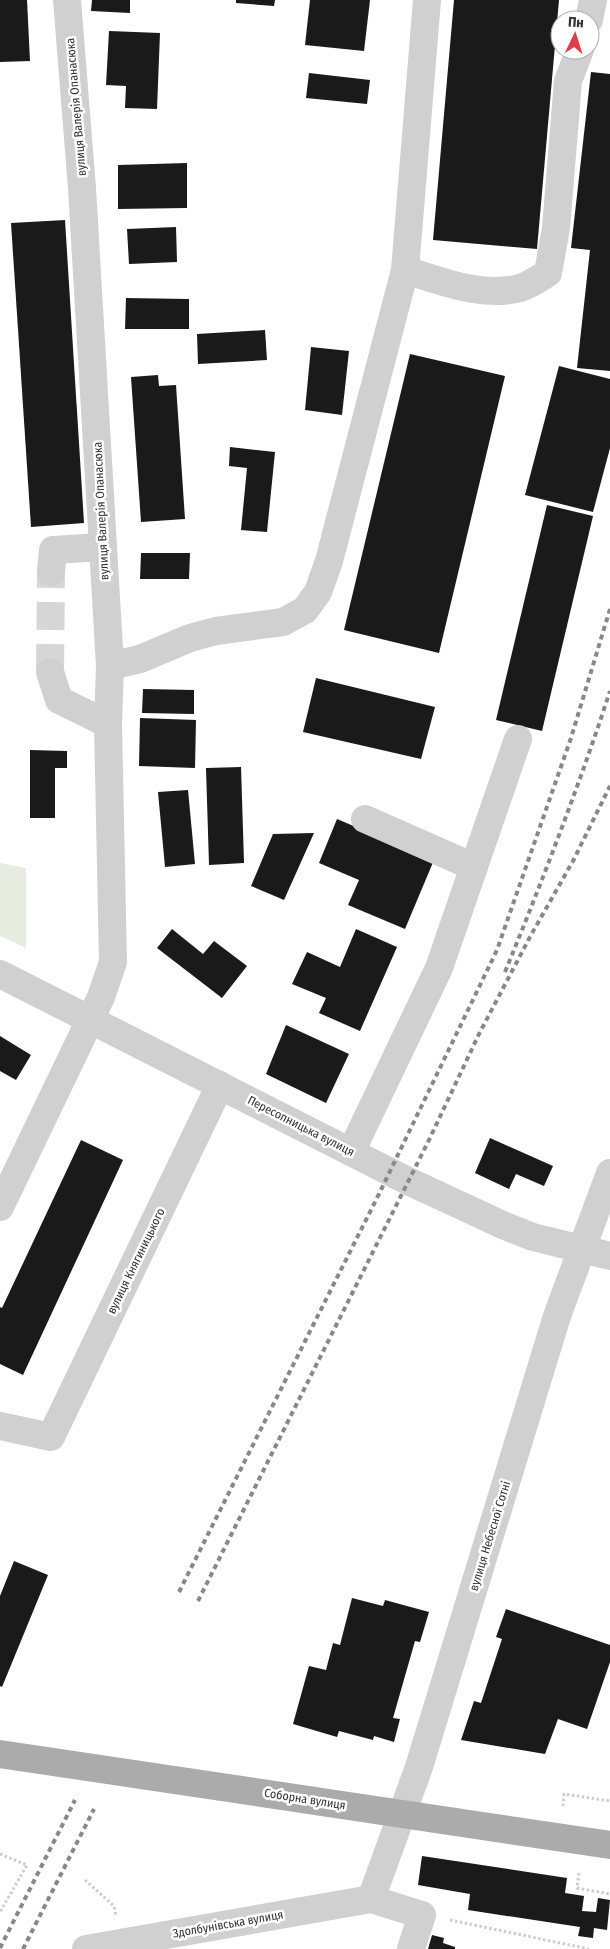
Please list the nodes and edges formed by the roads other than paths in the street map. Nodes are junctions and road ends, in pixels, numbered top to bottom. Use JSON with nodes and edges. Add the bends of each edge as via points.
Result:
{"nodes":[{"id":1,"x":67,"y":0,"type":"edge"},
{"id":2,"x":427,"y":0,"type":"edge"},
{"id":3,"x":576,"y":60,"type":"edge"},
{"id":4,"x":405,"y":270,"type":"junction"},
{"id":5,"x":103,"y":547,"type":"junction"},
{"id":6,"x":52,"y":572,"type":"tunnel mouth"},
{"id":7,"x":110,"y":666,"type":"junction"},
{"id":8,"x":50,"y":672,"type":"tunnel mouth"},
{"id":9,"x":108,"y":724,"type":"junction"},
{"id":10,"x":518,"y":739,"type":"dead end"},
{"id":11,"x":365,"y":819,"type":"dead end"},
{"id":12,"x":474,"y":867,"type":"junction"},
{"id":13,"x":0,"y":974,"type":"edge"},
{"id":14,"x":90,"y":1019,"type":"junction"},
{"id":15,"x":220,"y":1085,"type":"junction"},
{"id":16,"x":351,"y":1152,"type":"junction"},
{"id":17,"x":610,"y":1173,"type":"edge"},
{"id":18,"x":0,"y":1207,"type":"edge"},
{"id":19,"x":583,"y":1250,"type":"junction"},
{"id":20,"x":610,"y":1256,"type":"edge"},
{"id":21,"x":0,"y":1426,"type":"edge"},
{"id":22,"x":0,"y":1754,"type":"edge"},
{"id":23,"x":610,"y":1845,"type":"edge"},
{"id":24,"x":371,"y":1900,"type":"junction"},
{"id":25,"x":86,"y":1949,"type":"edge"},
{"id":26,"x":411,"y":1949,"type":"edge"}],
"edges":[{"from":1,"to":5,"type":"street","name":"вулиця Валерія Опанасюка","via":[[82,188]]},
{"from":2,"to":4,"type":"street"},
{"from":3,"to":4,"type":"street","via":[[568,81],[556,228],[548,273],[522,288],[499,291],[458,287]]},
{"from":4,"to":7,"type":"street","via":[[329,561],[318,592],[305,610],[283,622],[216,631],[190,638],[140,660]]},
{"from":5,"to":6,"type":"street","via":[[53,550]]},
{"from":5,"to":7,"type":"street","name":"вулиця Валерія Опанасюка"},
{"from":7,"to":9,"type":"street","name":"вулиця Валерія Опанасюка"},
{"from":8,"to":9,"type":"street","via":[[59,700]]},
{"from":9,"to":14,"type":"street","name":"вулиця Валерія Опанасюка","via":[[112,962]]},
{"from":10,"to":12,"type":"street"},
{"from":11,"to":12,"type":"street"},
{"from":12,"to":16,"type":"street","via":[[439,968]]},
{"from":13,"to":14,"type":"street","name":"Пересопницька вулиця"},
{"from":14,"to":15,"type":"street","name":"Пересопницька вулиця"},
{"from":14,"to":18,"type":"street","name":"вулиця Валерія Опанасюка"},
{"from":15,"to":16,"type":"street","name":"Пересопницька вулиця"},
{"from":15,"to":21,"type":"street","name":"вулиця Княгиницького","via":[[51,1437]]},
{"from":16,"to":19,"type":"street","name":"Пересопницька вулиця","via":[[505,1226]]},
{"from":17,"to":19,"type":"street","name":"вулиця Небесної Сотні"},
{"from":19,"to":20,"type":"street","name":"Пересопницька вулиця"},
{"from":19,"to":24,"type":"street","name":"вулиця Небесної Сотні","via":[[558,1316],[419,1767]]},
{"from":22,"to":23,"type":"main road","name":"Соборна вулиця","bridge":true},
{"from":24,"to":25,"type":"street","name":"Здолбунівська вулиця"},
{"from":24,"to":26,"type":"street","via":[[422,1915]]}]}
